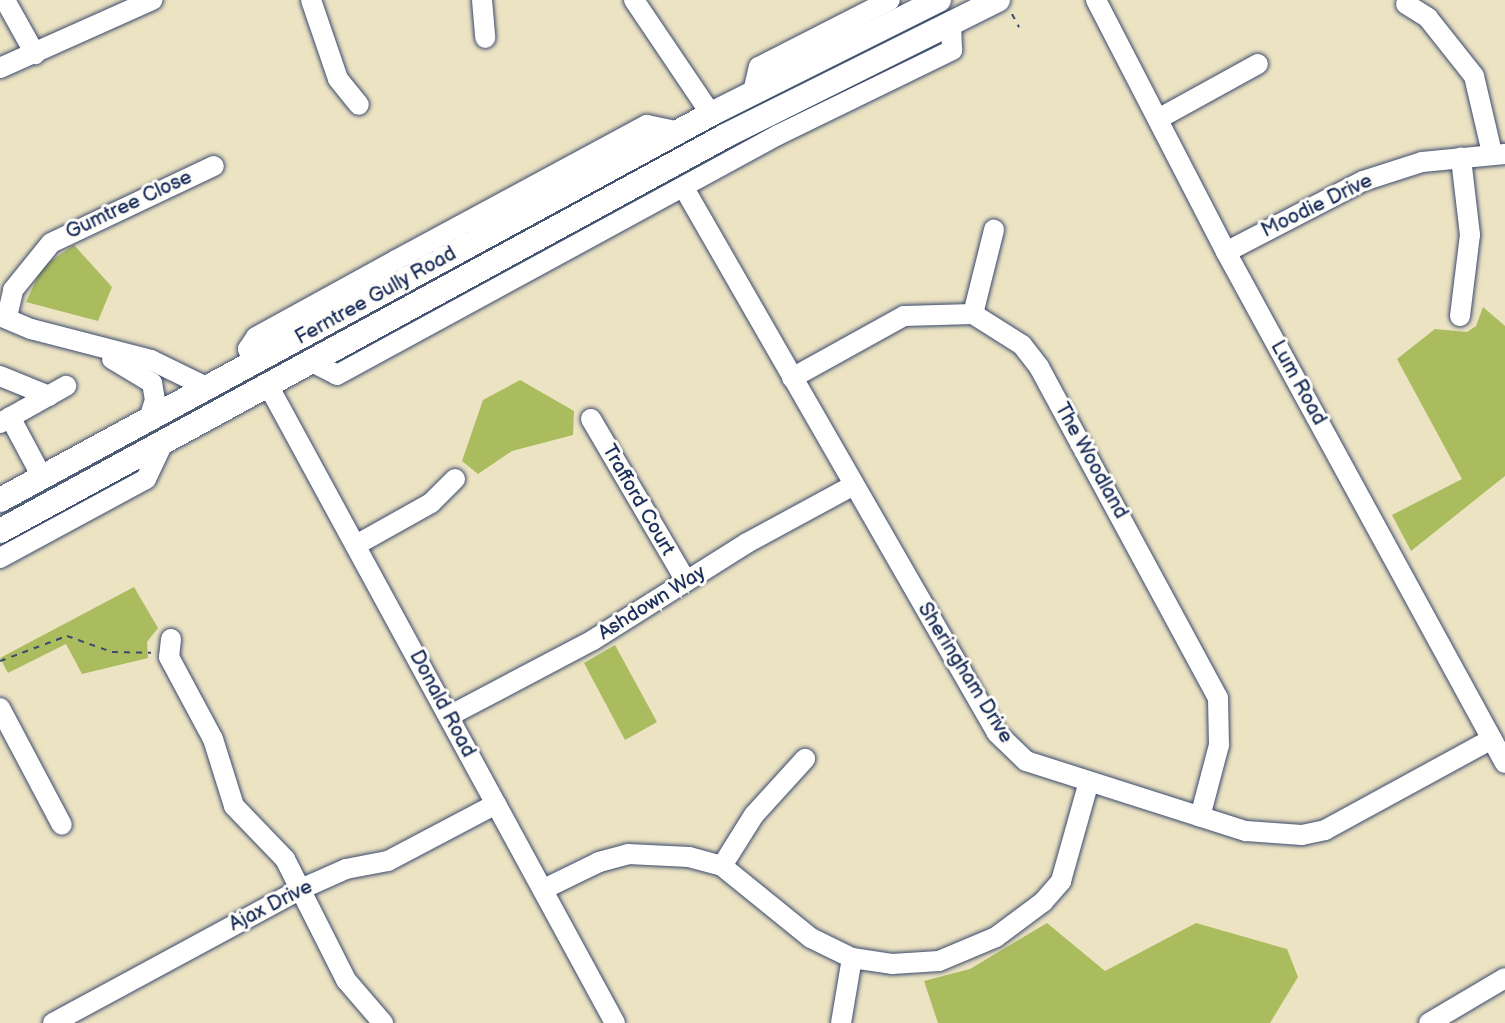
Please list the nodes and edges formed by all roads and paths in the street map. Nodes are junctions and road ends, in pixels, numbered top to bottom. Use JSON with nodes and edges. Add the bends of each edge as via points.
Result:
{"nodes":[{"id":1,"x":5,"y":0,"type":"edge"},
{"id":2,"x":152,"y":0,"type":"edge"},
{"id":3,"x":311,"y":0,"type":"edge"},
{"id":4,"x":482,"y":0,"type":"edge"},
{"id":5,"x":634,"y":0,"type":"edge"},
{"id":6,"x":890,"y":0,"type":"edge"},
{"id":7,"x":939,"y":0,"type":"edge"},
{"id":8,"x":1096,"y":0,"type":"edge"},
{"id":9,"x":1406,"y":4,"type":"dead end"},
{"id":10,"x":1005,"y":7,"type":"edge"},
{"id":11,"x":951,"y":23,"type":"junction"},
{"id":12,"x":1019,"y":27,"type":"dead end"},
{"id":13,"x":485,"y":38,"type":"dead end"},
{"id":14,"x":35,"y":54,"type":"junction"},
{"id":15,"x":1258,"y":64,"type":"dead end"},
{"id":16,"x":0,"y":68,"type":"edge"},
{"id":17,"x":753,"y":92,"type":"junction"},
{"id":18,"x":359,"y":105,"type":"dead end"},
{"id":19,"x":711,"y":114,"type":"junction"},
{"id":20,"x":1158,"y":119,"type":"junction"},
{"id":21,"x":725,"y":136,"type":"junction"},
{"id":22,"x":1498,"y":153,"type":"edge"},
{"id":23,"x":1461,"y":158,"type":"junction"},
{"id":24,"x":214,"y":166,"type":"dead end"},
{"id":25,"x":684,"y":188,"type":"junction"},
{"id":26,"x":994,"y":230,"type":"dead end"},
{"id":27,"x":1226,"y":252,"type":"junction"},
{"id":28,"x":6,"y":310,"type":"edge"},
{"id":29,"x":973,"y":314,"type":"junction"},
{"id":30,"x":1460,"y":316,"type":"dead end"},
{"id":31,"x":57,"y":334,"type":"junction"},
{"id":32,"x":310,"y":361,"type":"junction"},
{"id":33,"x":255,"y":362,"type":"junction"},
{"id":34,"x":0,"y":376,"type":"edge"},
{"id":35,"x":792,"y":378,"type":"junction"},
{"id":36,"x":268,"y":385,"type":"junction"},
{"id":37,"x":206,"y":387,"type":"junction"},
{"id":38,"x":149,"y":419,"type":"junction"},
{"id":39,"x":591,"y":419,"type":"dead end"},
{"id":40,"x":5,"y":420,"type":"edge"},
{"id":41,"x":164,"y":441,"type":"junction"},
{"id":42,"x":42,"y":477,"type":"junction"},
{"id":43,"x":455,"y":479,"type":"dead end"},
{"id":44,"x":91,"y":481,"type":"junction"},
{"id":45,"x":852,"y":486,"type":"junction"},
{"id":46,"x":0,"y":500,"type":"edge"},
{"id":47,"x":0,"y":531,"type":"edge"},
{"id":48,"x":356,"y":545,"type":"junction"},
{"id":49,"x":0,"y":558,"type":"edge"},
{"id":50,"x":686,"y":581,"type":"junction"},
{"id":51,"x":171,"y":645,"type":"joint"},
{"id":52,"x":0,"y":661,"type":"edge"},
{"id":53,"x":0,"y":708,"type":"edge"},
{"id":54,"x":449,"y":716,"type":"junction"},
{"id":55,"x":1492,"y":739,"type":"junction"},
{"id":56,"x":805,"y":759,"type":"dead end"},
{"id":57,"x":1505,"y":763,"type":"edge"},
{"id":58,"x":1088,"y":785,"type":"junction"},
{"id":59,"x":496,"y":804,"type":"junction"},
{"id":60,"x":1200,"y":817,"type":"junction"},
{"id":61,"x":62,"y":825,"type":"dead end"},
{"id":62,"x":722,"y":866,"type":"junction"},
{"id":63,"x":301,"y":889,"type":"junction"},
{"id":64,"x":544,"y":889,"type":"junction"},
{"id":65,"x":852,"y":958,"type":"junction"},
{"id":66,"x":1505,"y":978,"type":"edge"},
{"id":67,"x":53,"y":1023,"type":"edge"},
{"id":68,"x":383,"y":1023,"type":"edge"},
{"id":69,"x":615,"y":1023,"type":"edge"},
{"id":70,"x":841,"y":1023,"type":"edge"},
{"id":71,"x":1429,"y":1023,"type":"edge"}],
"edges":[{"from":1,"to":14,"type":"street"},
{"from":2,"to":14,"type":"street"},
{"from":3,"to":18,"type":"street","via":[[338,79]]},
{"from":4,"to":13,"type":"street"},
{"from":5,"to":19,"type":"street"},
{"from":6,"to":17,"type":"street","via":[[759,67]]},
{"from":7,"to":11,"type":"main road"},
{"from":7,"to":17,"type":"main road","name":"Ferntree Gully Road"},
{"from":8,"to":20,"type":"street","name":"Lum Road"},
{"from":9,"to":22,"type":"street","via":[[1428,18],[1474,76]]},
{"from":10,"to":11,"type":"main road","name":"Ferntree Gully Road"},
{"from":10,"to":12,"type":"path"},
{"from":11,"to":21,"type":"main road","name":"Ferntree Gully Road"},
{"from":11,"to":25,"type":"street","name":"Ferntree Gully Road","via":[[952,50]]},
{"from":14,"to":16,"type":"street"},
{"from":15,"to":20,"type":"street"},
{"from":17,"to":19,"type":"main road","name":"Ferntree Gully Road"},
{"from":19,"to":21,"type":"main road"},
{"from":19,"to":33,"type":"main road","name":"Ferntree Gully Road","via":[[401,270]]},
{"from":20,"to":27,"type":"street","name":"Lum Road"},
{"from":21,"to":32,"type":"main road","name":"Ferntree Gully Road"},
{"from":22,"to":23,"type":"street","name":"Moodie Drive"},
{"from":23,"to":27,"type":"street","name":"Moodie Drive","via":[[1422,162],[1363,181]]},
{"from":23,"to":30,"type":"street","via":[[1470,235]]},
{"from":24,"to":28,"type":"street","name":"Gumtree Close","via":[[51,243],[32,261]]},
{"from":25,"to":32,"type":"street","name":"Ferntree Gully Road","via":[[337,375]]},
{"from":25,"to":35,"type":"street","name":"Sheringham Drive"},
{"from":26,"to":29,"type":"street"},
{"from":27,"to":55,"type":"street","name":"Lum Road"},
{"from":28,"to":31,"type":"street","via":[[31,329]]},
{"from":29,"to":35,"type":"street","via":[[904,316]]},
{"from":29,"to":60,"type":"street","name":"The Woodland","via":[[1022,345],[1039,367],[1207,673],[1221,721]]},
{"from":31,"to":37,"type":"street","via":[[151,360]]},
{"from":31,"to":38,"type":"street","via":[[145,376],[155,392]]},
{"from":32,"to":36,"type":"main road","name":"Ferntree Gully Road"},
{"from":33,"to":36,"type":"main road"},
{"from":33,"to":37,"type":"main road","name":"Ferntree Gully Road"},
{"from":34,"to":40,"type":"street","via":[[58,391]]},
{"from":35,"to":45,"type":"street","name":"Sheringham Drive"},
{"from":36,"to":41,"type":"main road","name":"Ferntree Gully Road"},
{"from":36,"to":48,"type":"street","name":"Donald Road"},
{"from":37,"to":38,"type":"main road","name":"Ferntree Gully Road"},
{"from":38,"to":42,"type":"main road","name":"Ferntree Gully Road"},
{"from":39,"to":50,"type":"street","name":"Trafford Court"},
{"from":40,"to":42,"type":"street"},
{"from":41,"to":44,"type":"main road","name":"Ferntree Gully Road"},
{"from":41,"to":49,"type":"street","via":[[152,475]]},
{"from":42,"to":44,"type":"main road","via":[[60,486]]},
{"from":42,"to":46,"type":"main road","name":"Ferntree Gully Road"},
{"from":43,"to":48,"type":"street","via":[[431,503]]},
{"from":44,"to":47,"type":"main road","name":"Ferntree Gully Road"},
{"from":45,"to":50,"type":"street","name":"Ashdown Way"},
{"from":45,"to":58,"type":"street","name":"Sheringham Drive","via":[[997,733],[1026,761]]},
{"from":48,"to":54,"type":"street","name":"Donald Road"},
{"from":50,"to":54,"type":"street","name":"Ashdown Way","via":[[593,640]]},
{"from":51,"to":52,"type":"path","via":[[122,654],[67,636]]},
{"from":51,"to":63,"type":"street","via":[[213,739],[234,806],[285,859]]},
{"from":53,"to":61,"type":"street"},
{"from":54,"to":59,"type":"street","name":"Donald Road"},
{"from":55,"to":57,"type":"street","name":"Lum Road"},
{"from":55,"to":60,"type":"street","name":"Sheringham Drive","via":[[1325,830],[1302,835],[1246,831]]},
{"from":56,"to":62,"type":"street","via":[[754,815]]},
{"from":58,"to":60,"type":"street","name":"Sheringham Drive"},
{"from":58,"to":65,"type":"street","via":[[1061,881],[1023,920],[939,961],[892,964]]},
{"from":59,"to":63,"type":"street","name":"Ajax Drive","via":[[388,861],[346,869]]},
{"from":59,"to":64,"type":"street","name":"Donald Road"},
{"from":62,"to":64,"type":"street","via":[[689,857],[628,854]]},
{"from":62,"to":65,"type":"street","via":[[811,938]]},
{"from":63,"to":67,"type":"street","name":"Ajax Drive"},
{"from":63,"to":68,"type":"street","via":[[346,980]]},
{"from":64,"to":69,"type":"street","name":"Donald Road"},
{"from":65,"to":70,"type":"street"},
{"from":66,"to":71,"type":"street"}]}
